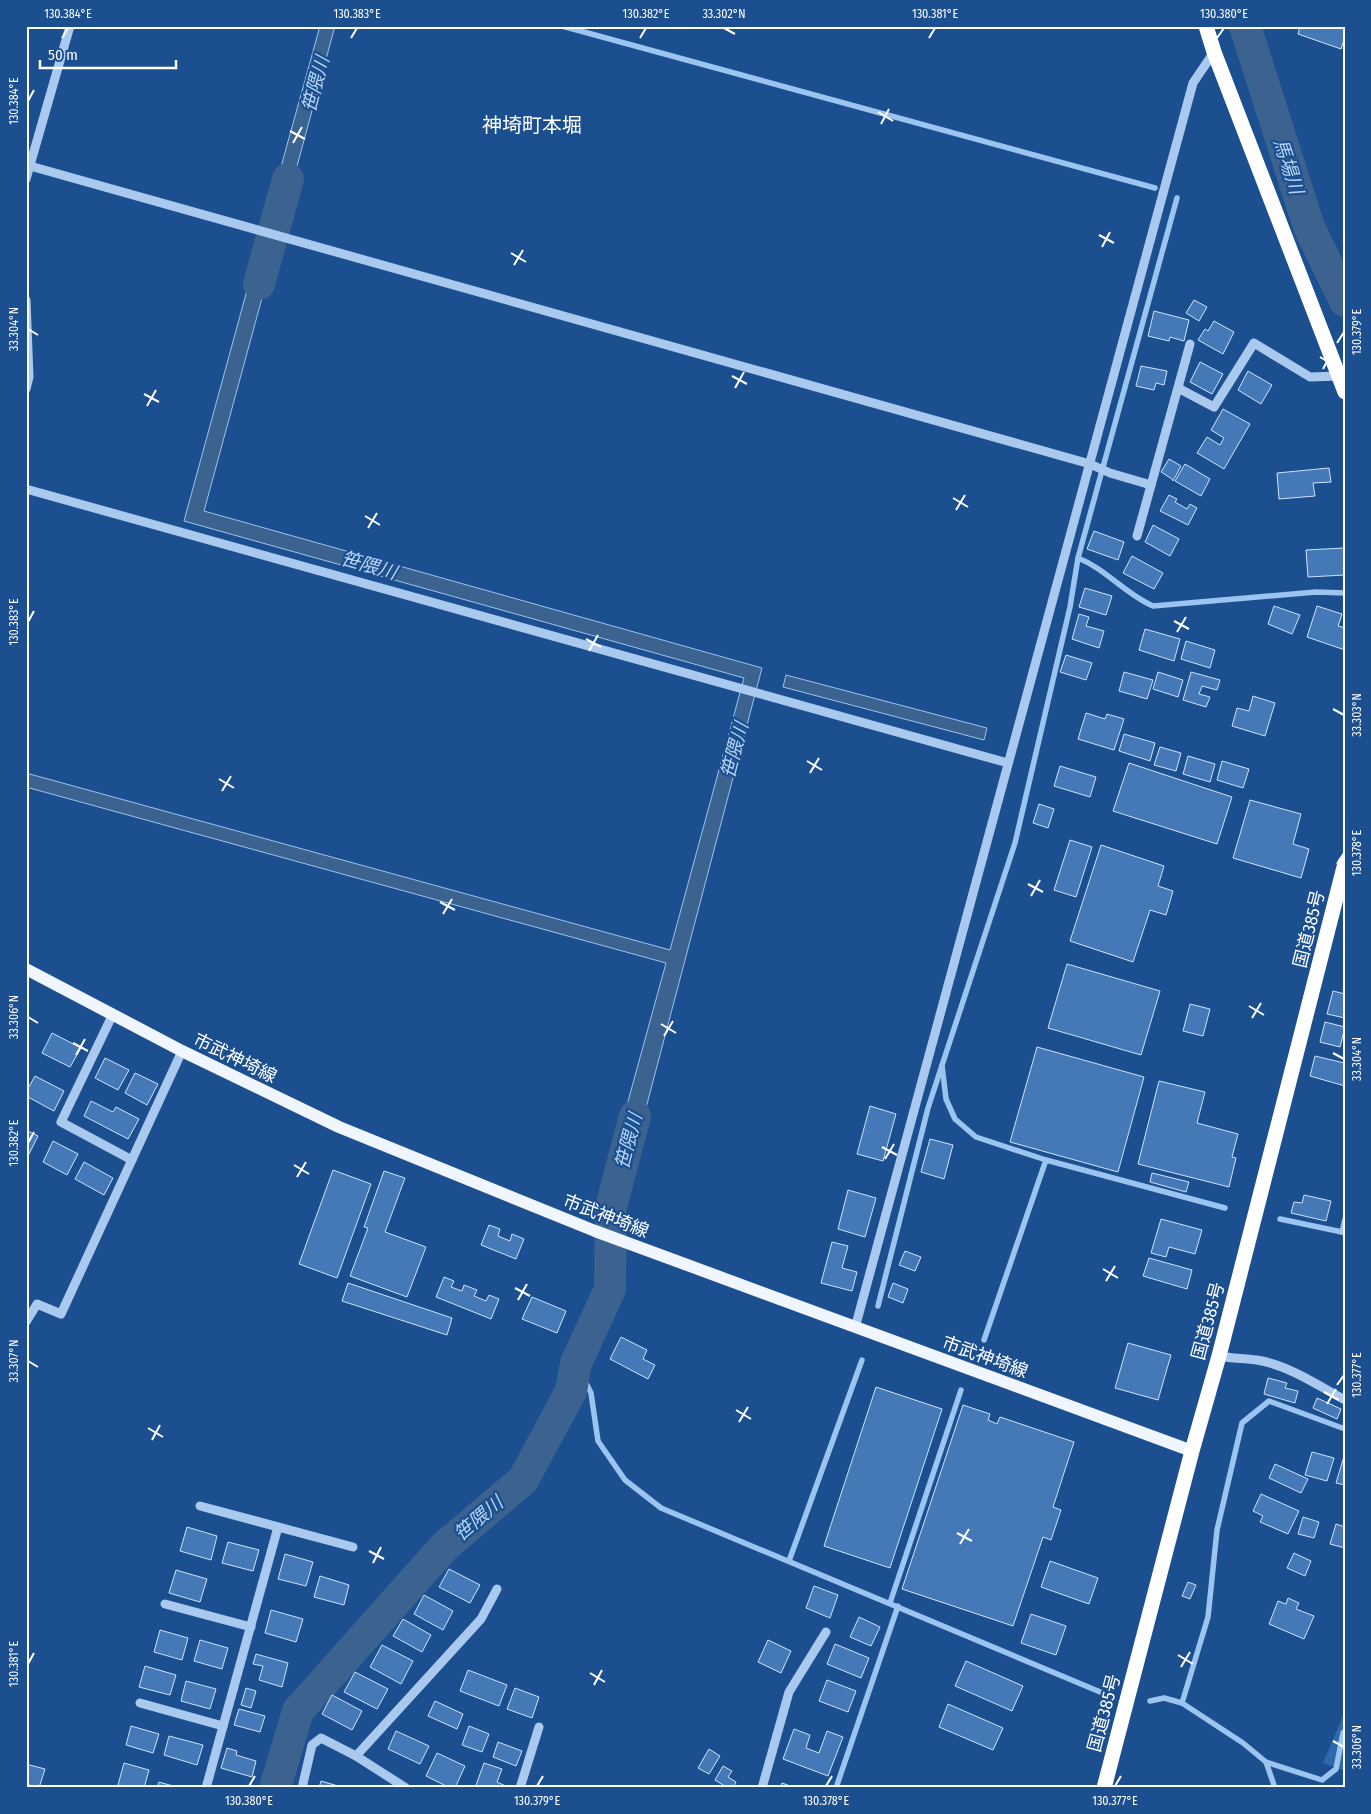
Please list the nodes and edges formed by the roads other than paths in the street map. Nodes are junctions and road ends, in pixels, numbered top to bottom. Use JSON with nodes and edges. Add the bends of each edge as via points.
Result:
{"nodes":[{"id":1,"x":70,"y":26,"type":"edge"},
{"id":2,"x":1206,"y":26,"type":"edge"},
{"id":3,"x":1214,"y":52,"type":"junction"},
{"id":4,"x":30,"y":166,"type":"junction"},
{"id":5,"x":26,"y":179,"type":"edge"},
{"id":6,"x":26,"y":300,"type":"edge"},
{"id":7,"x":1190,"y":344,"type":"dead end"},
{"id":8,"x":1338,"y":376,"type":"junction"},
{"id":9,"x":1178,"y":388,"type":"junction"},
{"id":10,"x":26,"y":389,"type":"edge"},
{"id":11,"x":1345,"y":392,"type":"edge"},
{"id":12,"x":1090,"y":464,"type":"junction"},
{"id":13,"x":1152,"y":485,"type":"junction"},
{"id":14,"x":26,"y":489,"type":"edge"},
{"id":15,"x":1137,"y":536,"type":"dead end"},
{"id":16,"x":1008,"y":763,"type":"junction"},
{"id":17,"x":1345,"y":863,"type":"edge"},
{"id":18,"x":26,"y":969,"type":"edge"},
{"id":19,"x":112,"y":1016,"type":"junction"},
{"id":20,"x":182,"y":1052,"type":"junction"},
{"id":21,"x":132,"y":1160,"type":"junction"},
{"id":22,"x":26,"y":1322,"type":"edge"},
{"id":23,"x":855,"y":1328,"type":"junction"},
{"id":24,"x":1219,"y":1356,"type":"junction"},
{"id":25,"x":1345,"y":1400,"type":"edge"},
{"id":26,"x":1192,"y":1451,"type":"junction"},
{"id":27,"x":200,"y":1506,"type":"dead end"},
{"id":28,"x":278,"y":1527,"type":"junction"},
{"id":29,"x":353,"y":1548,"type":"dead end"},
{"id":30,"x":497,"y":1589,"type":"dead end"},
{"id":31,"x":165,"y":1604,"type":"dead end"},
{"id":32,"x":251,"y":1628,"type":"junction"},
{"id":33,"x":826,"y":1632,"type":"dead end"},
{"id":34,"x":140,"y":1702,"type":"dead end"},
{"id":35,"x":223,"y":1726,"type":"junction"},
{"id":36,"x":539,"y":1727,"type":"dead end"},
{"id":37,"x":356,"y":1756,"type":"junction"},
{"id":38,"x":206,"y":1788,"type":"edge"},
{"id":39,"x":302,"y":1788,"type":"edge"},
{"id":40,"x":406,"y":1788,"type":"edge"},
{"id":41,"x":520,"y":1788,"type":"edge"},
{"id":42,"x":762,"y":1788,"type":"edge"},
{"id":43,"x":1104,"y":1788,"type":"edge"}],
"edges":[{"from":1,"to":4,"type":"street"},
{"from":2,"to":3,"type":"highway"},
{"from":3,"to":8,"type":"highway"},
{"from":3,"to":12,"type":"street","via":[[1193,84]]},
{"from":4,"to":5,"type":"street"},
{"from":4,"to":12,"type":"street"},
{"from":6,"to":10,"type":"street","via":[[29,377]]},
{"from":7,"to":9,"type":"street"},
{"from":8,"to":9,"type":"street","via":[[1310,377],[1254,343],[1214,407]]},
{"from":8,"to":11,"type":"highway"},
{"from":9,"to":13,"type":"street"},
{"from":12,"to":13,"type":"street"},
{"from":12,"to":16,"type":"street"},
{"from":13,"to":15,"type":"street"},
{"from":14,"to":16,"type":"street"},
{"from":16,"to":23,"type":"street"},
{"from":17,"to":24,"type":"highway","name":"国道385号"},
{"from":18,"to":19,"type":"main road","name":"市武神埼線"},
{"from":19,"to":20,"type":"main road","name":"市武神埼線"},
{"from":19,"to":21,"type":"street","via":[[61,1122]]},
{"from":20,"to":21,"type":"street"},
{"from":20,"to":23,"type":"main road","name":"市武神埼線","via":[[338,1128],[595,1231]]},
{"from":21,"to":22,"type":"street","via":[[61,1314],[37,1304]]},
{"from":23,"to":26,"type":"main road","name":"市武神埼線"},
{"from":24,"to":25,"type":"street","via":[[1262,1361],[1281,1367]]},
{"from":24,"to":26,"type":"highway","name":"国道385号"},
{"from":26,"to":43,"type":"highway","name":"国道385号"},
{"from":27,"to":28,"type":"street"},
{"from":28,"to":29,"type":"street"},
{"from":28,"to":32,"type":"street"},
{"from":30,"to":37,"type":"street","via":[[481,1619]]},
{"from":31,"to":32,"type":"street"},
{"from":32,"to":35,"type":"street"},
{"from":33,"to":42,"type":"street","via":[[789,1692]]},
{"from":34,"to":35,"type":"street"},
{"from":35,"to":38,"type":"street"},
{"from":36,"to":41,"type":"street"},
{"from":37,"to":39,"type":"street","via":[[322,1738],[312,1745]]},
{"from":37,"to":40,"type":"street"}]}
